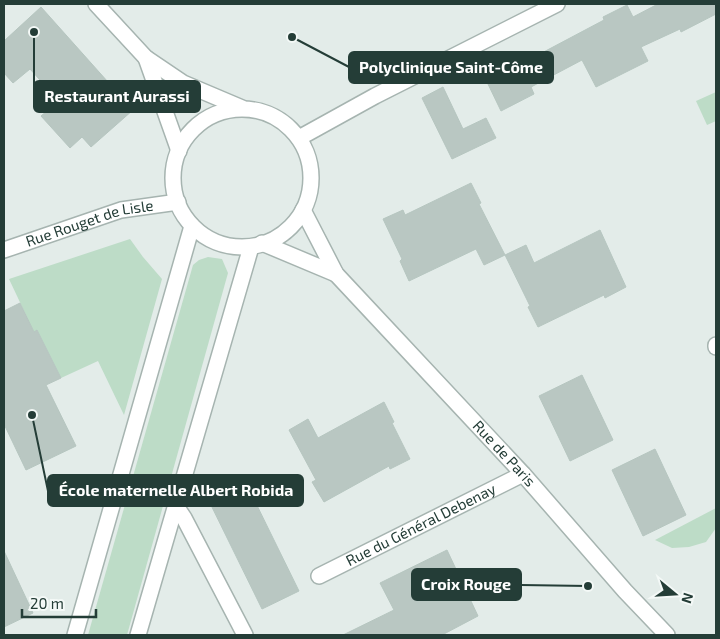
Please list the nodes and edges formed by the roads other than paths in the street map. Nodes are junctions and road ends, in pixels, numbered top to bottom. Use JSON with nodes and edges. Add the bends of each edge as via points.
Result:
{"nodes":[{"id":1,"x":96,"y":4,"type":"edge"},
{"id":2,"x":557,"y":4,"type":"edge"},
{"id":3,"x":146,"y":58,"type":"junction"},
{"id":4,"x":242,"y":108,"type":"junction"},
{"id":5,"x":299,"y":138,"type":"junction"},
{"id":6,"x":179,"y":151,"type":"junction"},
{"id":7,"x":178,"y":202,"type":"junction"},
{"id":8,"x":303,"y":210,"type":"junction"},
{"id":9,"x":192,"y":226,"type":"junction"},
{"id":10,"x":256,"y":245,"type":"junction"},
{"id":11,"x":4,"y":250,"type":"edge"},
{"id":12,"x":336,"y":274,"type":"junction"},
{"id":13,"x":523,"y":474,"type":"junction"},
{"id":14,"x":176,"y":506,"type":"junction"},
{"id":15,"x":319,"y":576,"type":"dead end"},
{"id":16,"x":75,"y":635,"type":"edge"},
{"id":17,"x":138,"y":635,"type":"edge"},
{"id":18,"x":244,"y":635,"type":"edge"},
{"id":19,"x":666,"y":635,"type":"edge"}],
"edges":[{"from":1,"to":3,"type":"street"},
{"from":2,"to":5,"type":"street"},
{"from":3,"to":4,"type":"street","via":[[183,83]]},
{"from":3,"to":6,"type":"street"},
{"from":4,"to":5,"type":"street","via":[[261,111],[283,121]]},
{"from":4,"to":6,"type":"street","via":[[206,119],[182,143]]},
{"from":5,"to":8,"type":"street","via":[[308,155],[311,174],[310,193]]},
{"from":6,"to":7,"type":"street","via":[[173,180]]},
{"from":7,"to":9,"type":"street"},
{"from":7,"to":11,"type":"street","name":"Rue Rouget de Lisle","via":[[121,210]]},
{"from":8,"to":10,"type":"street","via":[[291,227],[275,239]]},
{"from":8,"to":12,"type":"street","name":"Rue de Paris"},
{"from":9,"to":10,"type":"street","via":[[213,241],[234,246]]},
{"from":9,"to":16,"type":"street"},
{"from":10,"to":12,"type":"street","name":"Rue de Paris"},
{"from":10,"to":14,"type":"street"},
{"from":12,"to":13,"type":"street","name":"Rue de Paris"},
{"from":13,"to":15,"type":"street","name":"Rue du Général Debenay"},
{"from":13,"to":19,"type":"street","name":"Rue de Paris"},
{"from":14,"to":17,"type":"street"},
{"from":14,"to":18,"type":"street"}]}
